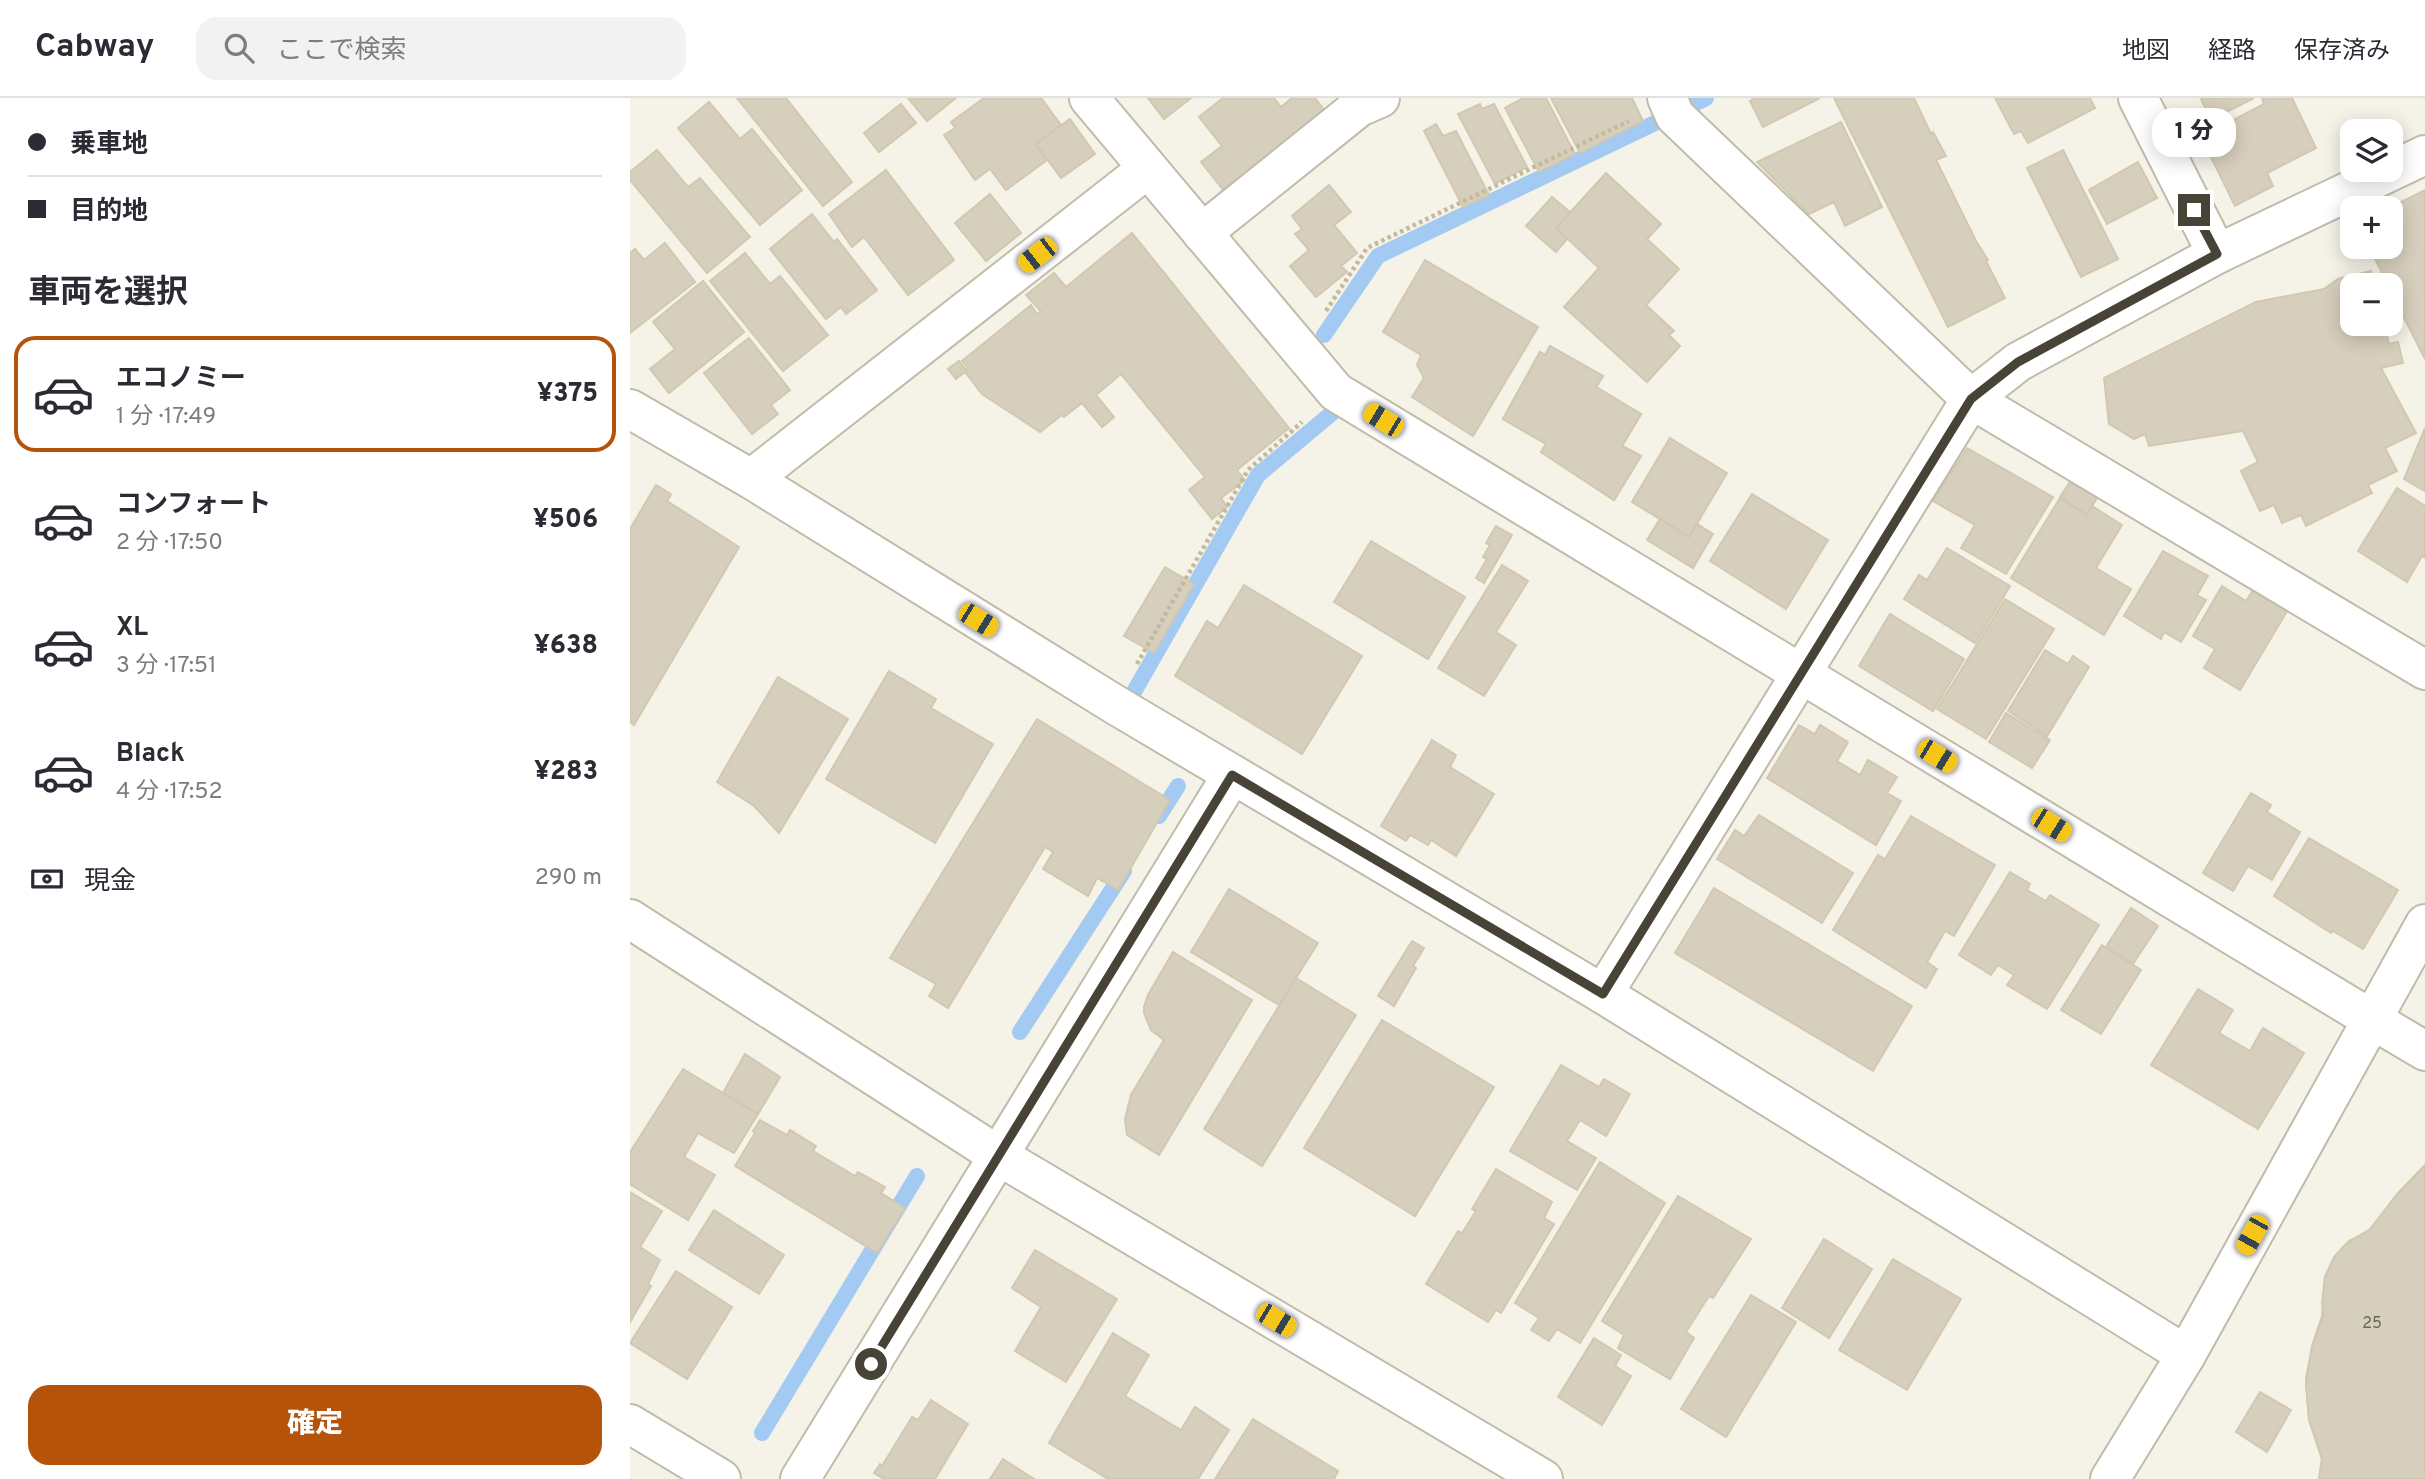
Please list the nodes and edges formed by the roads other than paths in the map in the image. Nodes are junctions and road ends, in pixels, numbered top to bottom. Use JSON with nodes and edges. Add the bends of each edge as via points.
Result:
{"nodes":[{"id":1,"x":1089,"y":98,"type":"edge"},
{"id":2,"x":1380,"y":98,"type":"edge"},
{"id":3,"x":2138,"y":98,"type":"edge"},
{"id":4,"x":1667,"y":100,"type":"edge"},
{"id":5,"x":2425,"y":155,"type":"edge"},
{"id":6,"x":1147,"y":169,"type":"junction"},
{"id":7,"x":1202,"y":233,"type":"junction"},
{"id":8,"x":2217,"y":254,"type":"junction"},
{"id":9,"x":1971,"y":399,"type":"junction"},
{"id":10,"x":630,"y":408,"type":"edge"},
{"id":11,"x":751,"y":478,"type":"junction"},
{"id":12,"x":2425,"y":670,"type":"edge"},
{"id":13,"x":1801,"y":673,"type":"junction"},
{"id":14,"x":1232,"y":775,"type":"junction"},
{"id":15,"x":630,"y":919,"type":"edge"},
{"id":16,"x":2425,"y":924,"type":"edge"},
{"id":17,"x":1603,"y":994,"type":"junction"},
{"id":18,"x":2371,"y":1019,"type":"junction"},
{"id":19,"x":2425,"y":1051,"type":"edge"},
{"id":20,"x":999,"y":1156,"type":"junction"},
{"id":21,"x":2186,"y":1355,"type":"junction"},
{"id":22,"x":630,"y":1424,"type":"edge"},
{"id":23,"x":721,"y":1479,"type":"edge"},
{"id":24,"x":800,"y":1479,"type":"edge"},
{"id":25,"x":1543,"y":1479,"type":"edge"},
{"id":26,"x":2110,"y":1479,"type":"edge"}],
"edges":[{"from":1,"to":6,"type":"street"},
{"from":2,"to":7,"type":"street","via":[[1359,107]]},
{"from":3,"to":8,"type":"street"},
{"from":4,"to":9,"type":"street","via":[[1675,116]]},
{"from":5,"to":8,"type":"street"},
{"from":6,"to":7,"type":"street"},
{"from":6,"to":11,"type":"street"},
{"from":7,"to":13,"type":"street","via":[[1336,392]]},
{"from":8,"to":9,"type":"street","via":[[2018,362]]},
{"from":9,"to":12,"type":"street"},
{"from":9,"to":13,"type":"street"},
{"from":10,"to":11,"type":"street"},
{"from":11,"to":14,"type":"street"},
{"from":13,"to":17,"type":"street"},
{"from":13,"to":18,"type":"street"},
{"from":14,"to":17,"type":"street"},
{"from":14,"to":20,"type":"street"},
{"from":15,"to":20,"type":"street"},
{"from":16,"to":18,"type":"street"},
{"from":17,"to":21,"type":"street"},
{"from":18,"to":19,"type":"street"},
{"from":18,"to":21,"type":"street"},
{"from":20,"to":24,"type":"street"},
{"from":20,"to":25,"type":"street"},
{"from":21,"to":26,"type":"street"},
{"from":22,"to":23,"type":"street"}]}
